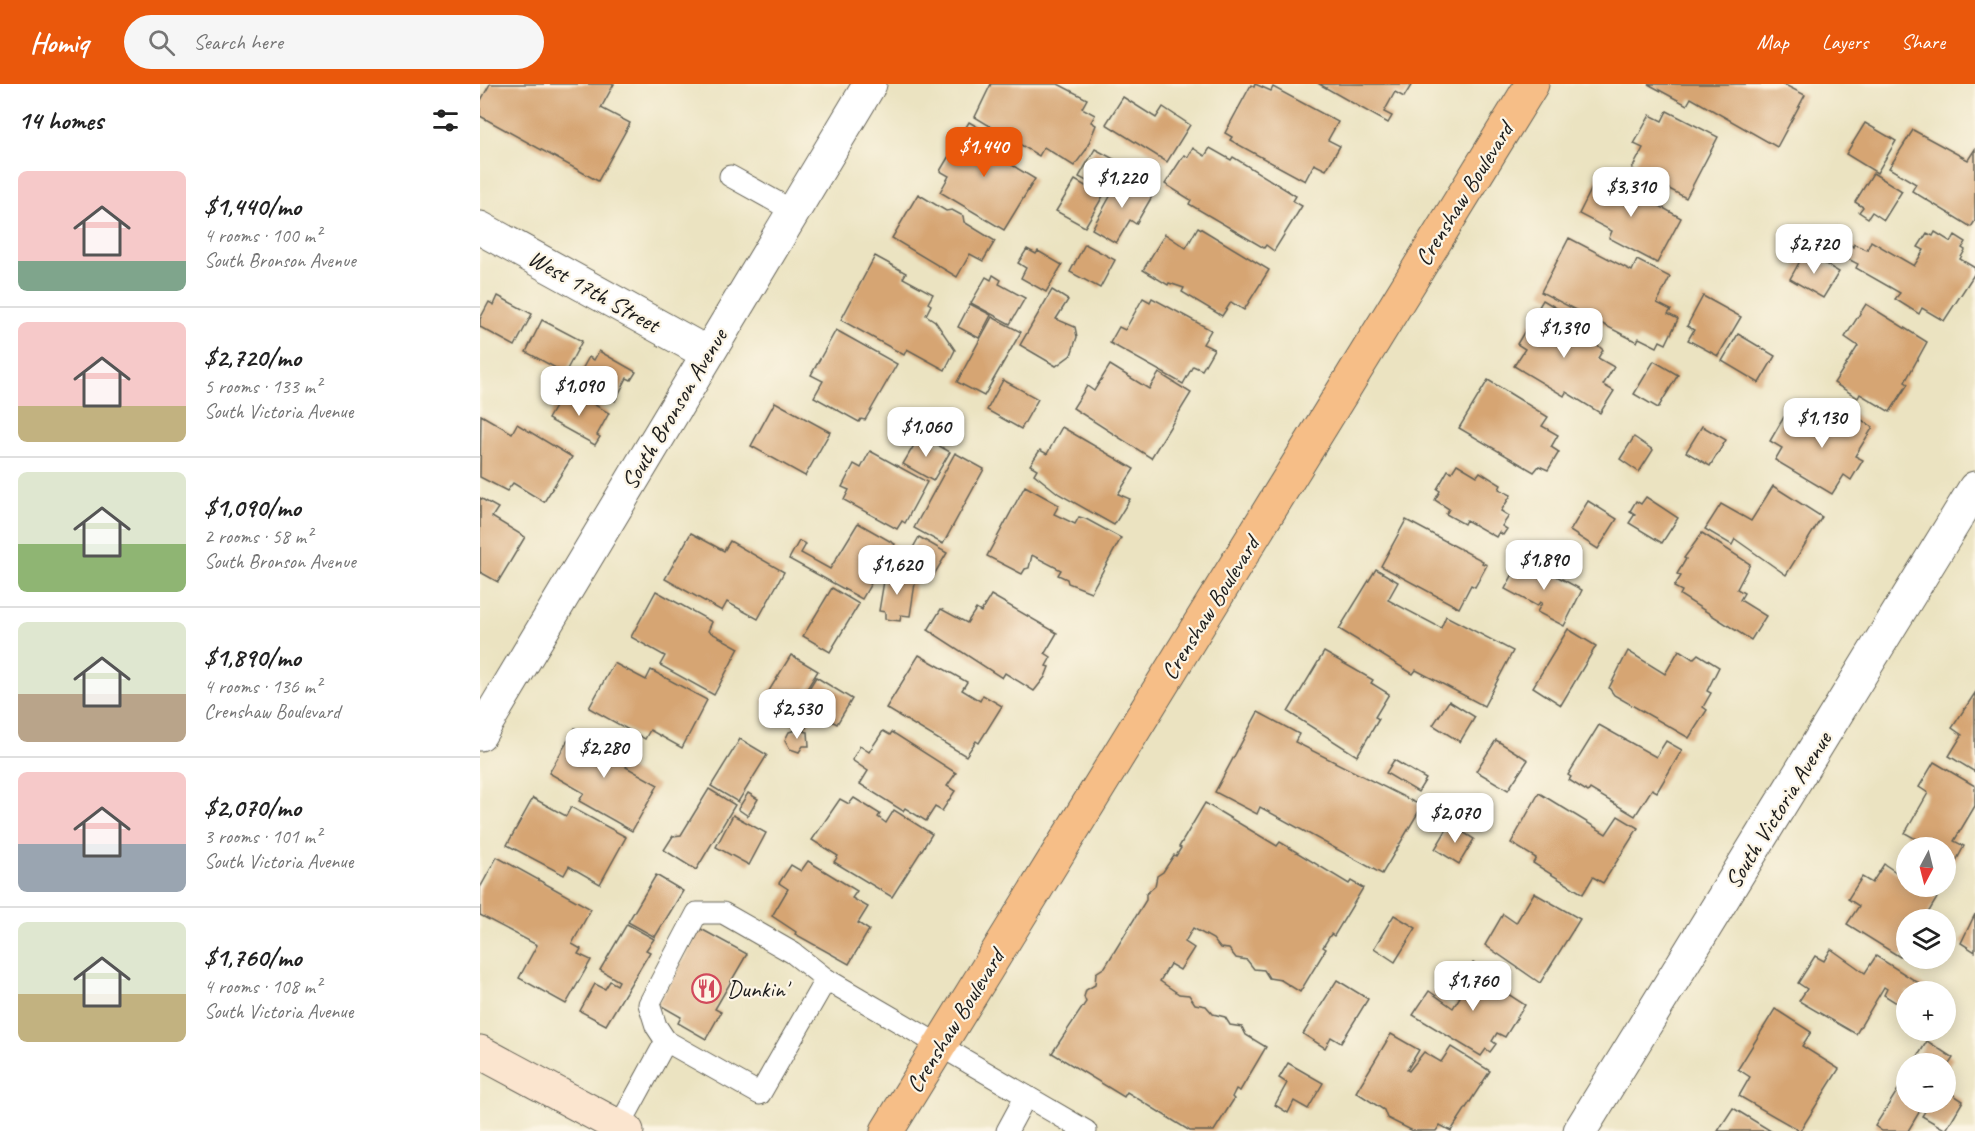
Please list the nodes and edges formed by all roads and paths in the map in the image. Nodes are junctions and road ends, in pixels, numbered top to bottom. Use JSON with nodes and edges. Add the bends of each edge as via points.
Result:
{"nodes":[{"id":1,"x":870,"y":84,"type":"edge"},
{"id":2,"x":1532,"y":84,"type":"edge"},
{"id":3,"x":730,"y":176,"type":"dead end"},
{"id":4,"x":793,"y":211,"type":"junction"},
{"id":5,"x":480,"y":228,"type":"edge"},
{"id":6,"x":707,"y":353,"type":"junction"},
{"id":7,"x":1975,"y":488,"type":"edge"},
{"id":8,"x":480,"y":734,"type":"edge"},
{"id":9,"x":826,"y":979,"type":"junction"},
{"id":10,"x":666,"y":1041,"type":"junction"},
{"id":11,"x":940,"y":1045,"type":"junction"},
{"id":12,"x":480,"y":1052,"type":"edge"},
{"id":13,"x":1026,"y":1096,"type":"junction"},
{"id":14,"x":623,"y":1129,"type":"edge"},
{"id":15,"x":888,"y":1131,"type":"edge"},
{"id":16,"x":1007,"y":1131,"type":"edge"},
{"id":17,"x":1086,"y":1131,"type":"edge"},
{"id":18,"x":1580,"y":1131,"type":"edge"}],
"edges":[{"from":1,"to":4,"type":"street","name":"South Bronson Avenue"},
{"from":2,"to":11,"type":"main road","name":"Crenshaw Boulevard"},
{"from":3,"to":4,"type":"lane"},
{"from":4,"to":6,"type":"street","name":"South Bronson Avenue"},
{"from":5,"to":6,"type":"street","name":"West 17th Street"},
{"from":6,"to":8,"type":"street","name":"South Bronson Avenue"},
{"from":7,"to":18,"type":"street","name":"South Victoria Avenue"},
{"from":9,"to":10,"type":"lane","via":[[760,1094]]},
{"from":9,"to":10,"type":"lane","via":[[793,953],[723,913],[697,913],[649,1004]]},
{"from":9,"to":11,"type":"lane"},
{"from":10,"to":14,"type":"lane"},
{"from":11,"to":13,"type":"lane"},
{"from":11,"to":15,"type":"main road","name":"Crenshaw Boulevard"},
{"from":12,"to":14,"type":"main road"},
{"from":13,"to":16,"type":"lane"},
{"from":13,"to":17,"type":"lane"}]}
